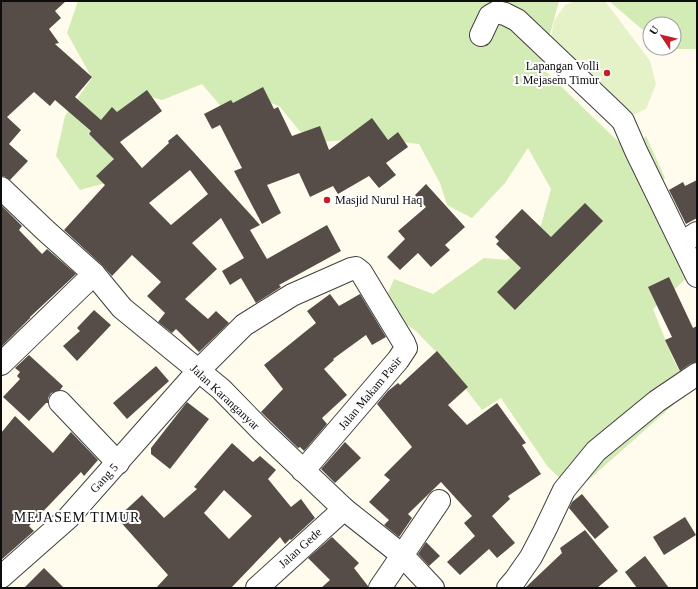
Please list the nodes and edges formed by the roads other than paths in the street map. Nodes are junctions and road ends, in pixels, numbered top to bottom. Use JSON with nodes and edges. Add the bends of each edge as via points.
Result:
{"nodes":[{"id":1,"x":481,"y":35,"type":"dead end"},
{"id":2,"x":1,"y":188,"type":"edge"},
{"id":3,"x":689,"y":238,"type":"edge"},
{"id":4,"x":94,"y":274,"type":"junction"},
{"id":5,"x":697,"y":276,"type":"edge"},
{"id":6,"x":1,"y":364,"type":"edge"},
{"id":7,"x":199,"y":370,"type":"junction"},
{"id":8,"x":697,"y":374,"type":"edge"},
{"id":9,"x":60,"y":402,"type":"dead end"},
{"id":10,"x":118,"y":463,"type":"junction"},
{"id":11,"x":303,"y":471,"type":"junction"},
{"id":12,"x":439,"y":501,"type":"dead end"},
{"id":13,"x":344,"y":509,"type":"junction"},
{"id":14,"x":402,"y":555,"type":"junction"},
{"id":15,"x":1,"y":577,"type":"edge"},
{"id":16,"x":257,"y":588,"type":"edge"},
{"id":17,"x":380,"y":588,"type":"edge"},
{"id":18,"x":433,"y":588,"type":"edge"},
{"id":19,"x":508,"y":588,"type":"edge"}],
"edges":[{"from":1,"to":3,"type":"street","via":[[490,16],[497,12],[517,20],[620,118],[636,151]]},
{"from":2,"to":4,"type":"street","name":"Jalan Karanganyar"},
{"from":3,"to":5,"type":"street"},
{"from":4,"to":6,"type":"street"},
{"from":4,"to":7,"type":"street","name":"Jalan Karanganyar","via":[[122,308]]},
{"from":7,"to":10,"type":"street","name":"Gang 5"},
{"from":7,"to":11,"type":"street","name":"Jalan Karanganyar"},
{"from":7,"to":11,"type":"street","name":"Jalan Makam Pasir","via":[[244,325],[292,295],[351,268],[359,270],[406,348]]},
{"from":8,"to":19,"type":"street","via":[[657,401],[596,452],[564,490],[531,557]]},
{"from":9,"to":10,"type":"street"},
{"from":10,"to":15,"type":"street","name":"Gang 5","via":[[68,518]]},
{"from":11,"to":13,"type":"street","name":"Jalan Karanganyar"},
{"from":12,"to":14,"type":"street"},
{"from":13,"to":14,"type":"street","name":"Jalan Karanganyar"},
{"from":13,"to":16,"type":"street","name":"Jalan Gede"},
{"from":14,"to":17,"type":"street"},
{"from":14,"to":18,"type":"street","name":"Jalan Karanganyar"}]}
